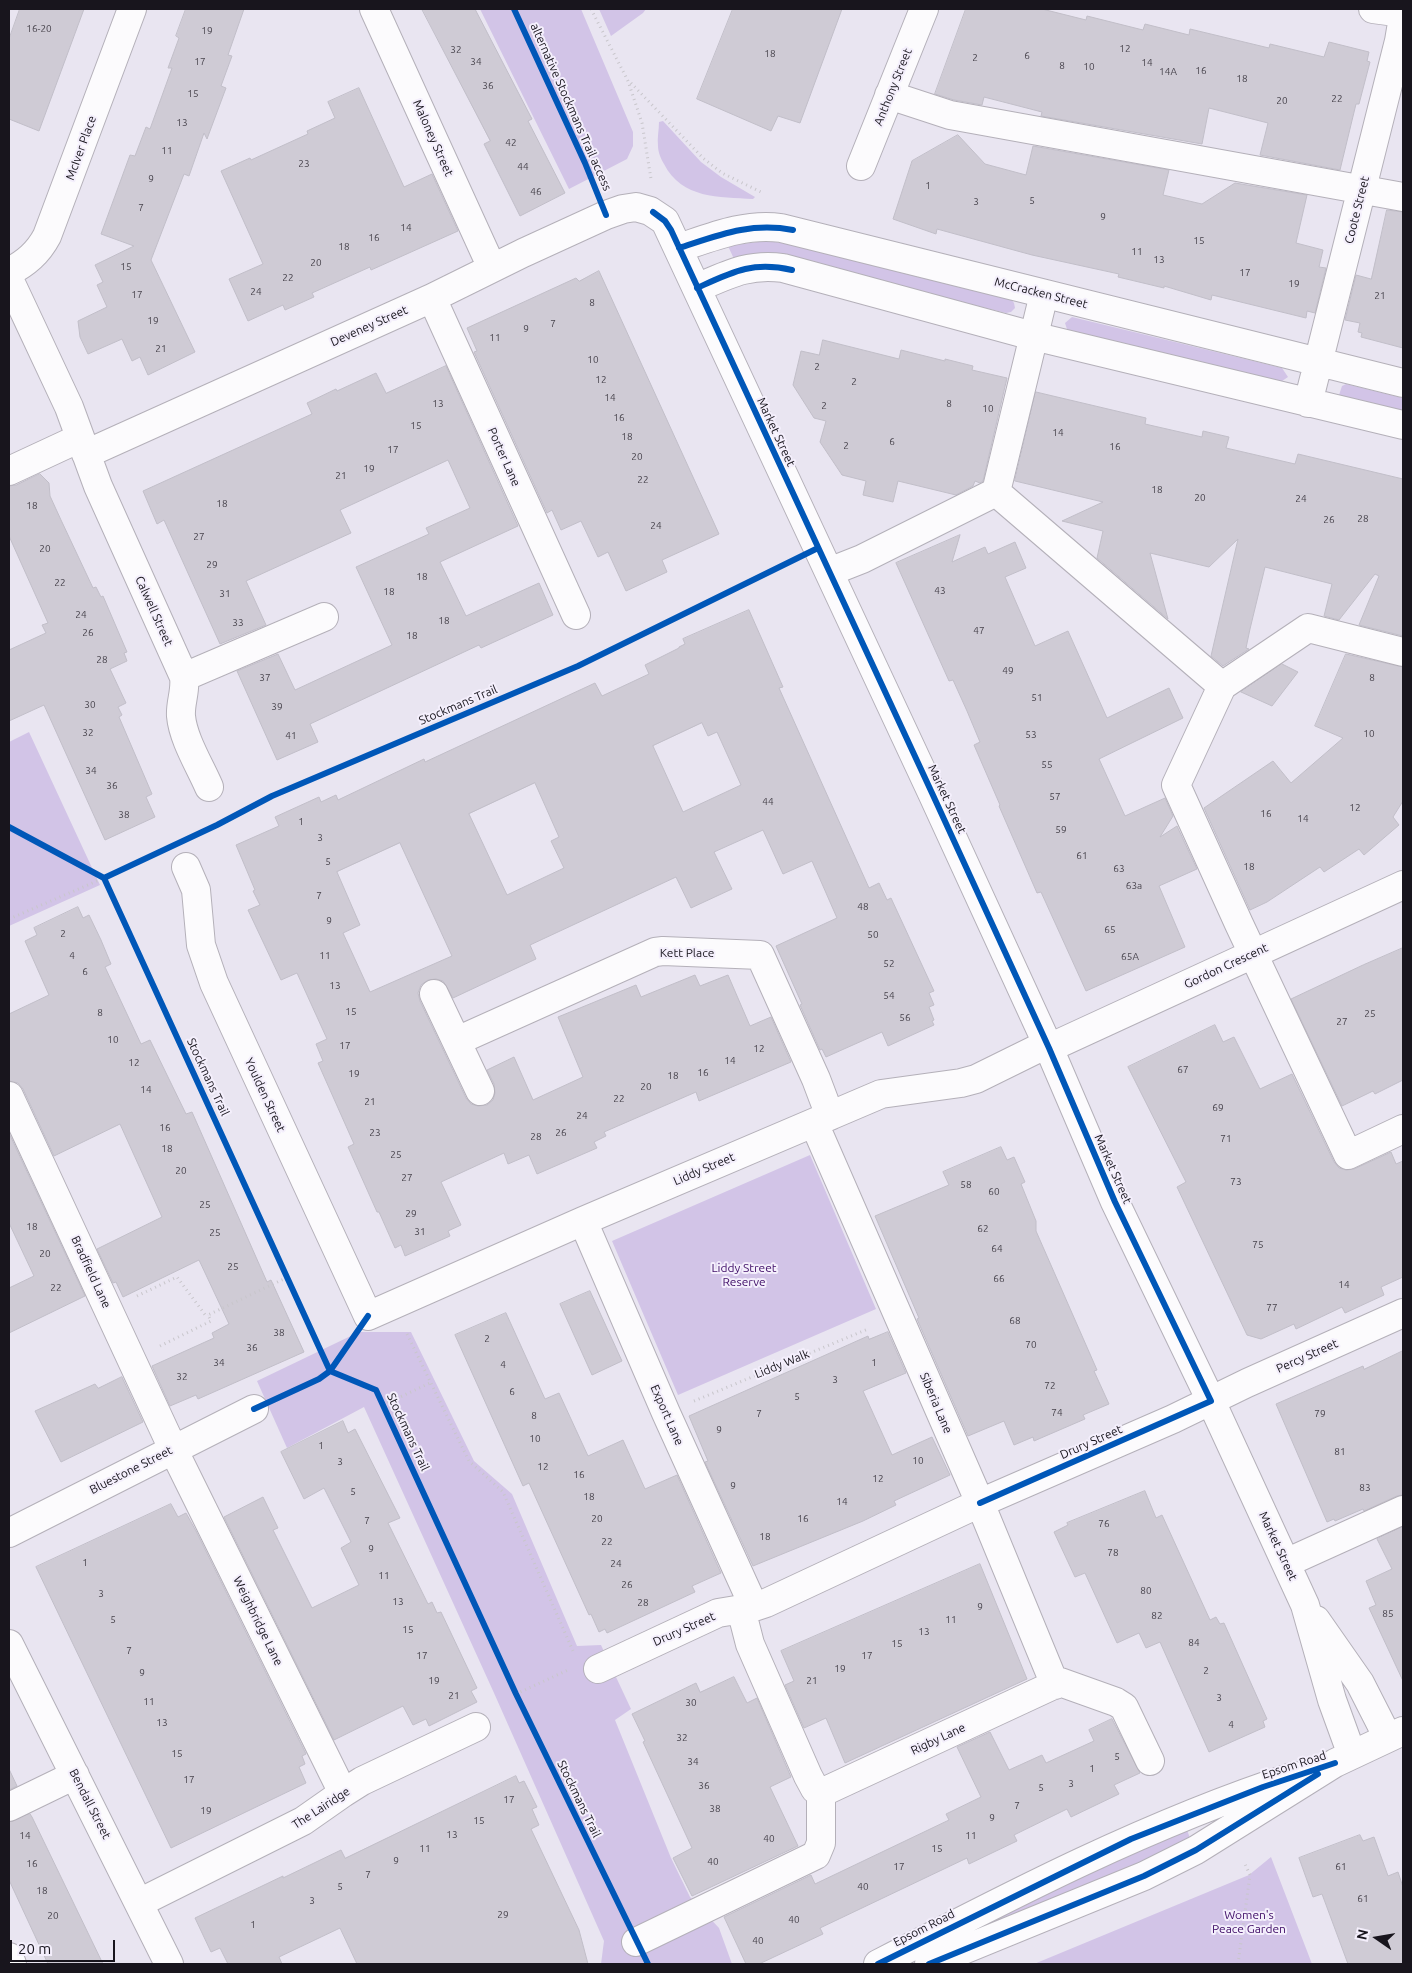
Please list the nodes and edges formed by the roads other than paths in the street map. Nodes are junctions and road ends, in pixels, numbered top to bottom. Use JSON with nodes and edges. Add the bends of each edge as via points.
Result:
{"nodes":[{"id":1,"x":132,"y":9,"type":"edge"},
{"id":2,"x":374,"y":9,"type":"edge"},
{"id":3,"x":924,"y":9,"type":"edge"},
{"id":4,"x":1373,"y":9,"type":"edge"},
{"id":5,"x":1403,"y":13,"type":"edge"},
{"id":6,"x":1403,"y":17,"type":"edge"},
{"id":7,"x":889,"y":95,"type":"junction"},
{"id":8,"x":861,"y":166,"type":"dead end"},
{"id":9,"x":1363,"y":188,"type":"junction"},
{"id":10,"x":1403,"y":197,"type":"edge"},
{"id":11,"x":654,"y":212,"type":"joint"},
{"id":12,"x":679,"y":248,"type":"junction"},
{"id":13,"x":492,"y":268,"type":"junction"},
{"id":14,"x":9,"y":272,"type":"edge"},
{"id":15,"x":9,"y":280,"type":"edge"},
{"id":16,"x":697,"y":288,"type":"junction"},
{"id":17,"x":1044,"y":294,"type":"junction"},
{"id":18,"x":432,"y":298,"type":"junction"},
{"id":19,"x":1033,"y":336,"type":"junction"},
{"id":20,"x":1319,"y":362,"type":"junction"},
{"id":21,"x":1403,"y":383,"type":"edge"},
{"id":22,"x":1308,"y":403,"type":"junction"},
{"id":23,"x":1403,"y":425,"type":"edge"},
{"id":24,"x":83,"y":446,"type":"junction"},
{"id":25,"x":9,"y":471,"type":"edge"},
{"id":26,"x":996,"y":492,"type":"junction"},
{"id":27,"x":829,"y":572,"type":"junction"},
{"id":28,"x":576,"y":615,"type":"dead end"},
{"id":29,"x":324,"y":617,"type":"dead end"},
{"id":30,"x":1403,"y":652,"type":"edge"},
{"id":31,"x":184,"y":677,"type":"junction"},
{"id":32,"x":1222,"y":686,"type":"junction"},
{"id":33,"x":209,"y":787,"type":"dead end"},
{"id":34,"x":186,"y":867,"type":"dead end"},
{"id":35,"x":1403,"y":885,"type":"edge"},
{"id":36,"x":1253,"y":954,"type":"junction"},
{"id":37,"x":434,"y":994,"type":"dead end"},
{"id":38,"x":457,"y":1041,"type":"junction"},
{"id":39,"x":1048,"y":1046,"type":"junction"},
{"id":40,"x":480,"y":1091,"type":"dead end"},
{"id":41,"x":9,"y":1096,"type":"edge"},
{"id":42,"x":822,"y":1119,"type":"junction"},
{"id":43,"x":1403,"y":1129,"type":"edge"},
{"id":44,"x":583,"y":1221,"type":"junction"},
{"id":45,"x":1403,"y":1314,"type":"edge"},
{"id":46,"x":368,"y":1316,"type":"joint"},
{"id":47,"x":1211,"y":1401,"type":"junction"},
{"id":48,"x":254,"y":1409,"type":"dead end"},
{"id":49,"x":173,"y":1449,"type":"junction"},
{"id":50,"x":980,"y":1503,"type":"junction"},
{"id":51,"x":1403,"y":1510,"type":"edge"},
{"id":52,"x":9,"y":1532,"type":"edge"},
{"id":53,"x":1286,"y":1563,"type":"junction"},
{"id":54,"x":1305,"y":1605,"type":"junction"},
{"id":55,"x":747,"y":1608,"type":"junction"},
{"id":56,"x":9,"y":1644,"type":"edge"},
{"id":57,"x":588,"y":1667,"type":"road end"},
{"id":58,"x":1055,"y":1684,"type":"junction"},
{"id":59,"x":476,"y":1727,"type":"dead end"},
{"id":60,"x":1396,"y":1735,"type":"edge"},
{"id":61,"x":1343,"y":1759,"type":"junction"},
{"id":62,"x":1150,"y":1761,"type":"dead end"},
{"id":63,"x":75,"y":1775,"type":"junction"},
{"id":64,"x":821,"y":1792,"type":"junction"},
{"id":65,"x":343,"y":1793,"type":"junction"},
{"id":66,"x":9,"y":1807,"type":"edge"},
{"id":67,"x":139,"y":1903,"type":"junction"},
{"id":68,"x":636,"y":1942,"type":"dead end"},
{"id":69,"x":9,"y":1957,"type":"edge"},
{"id":70,"x":12,"y":1964,"type":"edge"},
{"id":71,"x":169,"y":1964,"type":"edge"},
{"id":72,"x":878,"y":1964,"type":"edge"},
{"id":73,"x":930,"y":1964,"type":"edge"}],
"edges":[{"from":1,"to":14,"type":"street","name":"McIver Place","via":[[47,236],[33,256]]},
{"from":2,"to":13,"type":"street","name":"Maloney Street"},
{"from":3,"to":7,"type":"street","name":"Anthony Street"},
{"from":4,"to":5,"type":"street"},
{"from":6,"to":9,"type":"street","name":"Coote Street"},
{"from":7,"to":8,"type":"street","name":"Anthony Street"},
{"from":7,"to":9,"type":"street","via":[[950,115]]},
{"from":9,"to":10,"type":"street"},
{"from":9,"to":20,"type":"street","name":"Coote Street"},
{"from":11,"to":12,"type":"street","name":"Market Street","via":[[665,221]]},
{"from":11,"to":13,"type":"street","name":"Deveney Street","via":[[636,207],[617,210]]},
{"from":12,"to":16,"type":"street","name":"Market Street"},
{"from":12,"to":17,"type":"street","name":"McCracken Street","via":[[728,232],[771,227]]},
{"from":13,"to":18,"type":"street","name":"Deveney Street"},
{"from":15,"to":24,"type":"street","name":"Calwell Street","via":[[69,407]]},
{"from":16,"to":19,"type":"street","via":[[745,268],[776,267]]},
{"from":16,"to":27,"type":"street","name":"Market Street"},
{"from":17,"to":19,"type":"street"},
{"from":17,"to":20,"type":"street","name":"McCracken Street"},
{"from":18,"to":24,"type":"street","name":"Deveney Street"},
{"from":18,"to":28,"type":"street","name":"Porter Lane"},
{"from":19,"to":22,"type":"street"},
{"from":19,"to":26,"type":"street"},
{"from":20,"to":21,"type":"street","name":"McCracken Street"},
{"from":20,"to":22,"type":"street","name":"Coote Street"},
{"from":22,"to":23,"type":"street"},
{"from":24,"to":25,"type":"street"},
{"from":24,"to":31,"type":"street","name":"Calwell Street"},
{"from":26,"to":27,"type":"street","via":[[862,559]]},
{"from":26,"to":32,"type":"street"},
{"from":27,"to":39,"type":"street","name":"Market Street"},
{"from":29,"to":31,"type":"street"},
{"from":30,"to":32,"type":"street","via":[[1308,628]]},
{"from":31,"to":33,"type":"street","name":"Calwell Street","via":[[183,727]]},
{"from":32,"to":36,"type":"street","via":[[1176,785]]},
{"from":34,"to":46,"type":"street","name":"Youlden Street","via":[[196,890],[201,945],[214,984]]},
{"from":35,"to":36,"type":"street","name":"Gordon Crescent"},
{"from":36,"to":39,"type":"street","name":"Gordon Crescent"},
{"from":36,"to":43,"type":"street","via":[[1348,1155]]},
{"from":37,"to":38,"type":"street"},
{"from":38,"to":40,"type":"street"},
{"from":38,"to":42,"type":"street","name":"Kett Place","via":[[655,952],[760,955],[816,1079]]},
{"from":39,"to":42,"type":"street","name":"Liddy Street","via":[[976,1079],[890,1092]]},
{"from":39,"to":47,"type":"street","name":"Market Street","via":[[1116,1202]]},
{"from":41,"to":49,"type":"street","name":"Bradfield Lane"},
{"from":42,"to":44,"type":"street","name":"Liddy Street"},
{"from":42,"to":50,"type":"street","name":"Siberia Lane","via":[[899,1316]]},
{"from":44,"to":46,"type":"street","name":"Liddy Street"},
{"from":44,"to":55,"type":"street","name":"Export Lane"},
{"from":45,"to":47,"type":"street","name":"Percy Street"},
{"from":47,"to":50,"type":"street","name":"Drury Street"},
{"from":47,"to":53,"type":"street","name":"Market Street"},
{"from":48,"to":49,"type":"street","name":"Bluestone Street"},
{"from":49,"to":52,"type":"street","name":"Bluestone Street"},
{"from":49,"to":65,"type":"street","name":"Weighbridge Lane"},
{"from":50,"to":55,"type":"street","name":"Drury Street"},
{"from":50,"to":58,"type":"street","name":"Siberia Lane"},
{"from":51,"to":53,"type":"street"},
{"from":53,"to":54,"type":"street","name":"Market Street"},
{"from":54,"to":60,"type":"street","name":"Market Street"},
{"from":54,"to":61,"type":"street","name":"Market Street","via":[[1332,1700]]},
{"from":55,"to":57,"type":"street","name":"Drury Street","via":[[712,1616]]},
{"from":55,"to":64,"type":"street","name":"Export Lane","via":[[750,1644],[808,1776],[815,1789]]},
{"from":56,"to":63,"type":"street","name":"Bendall Street"},
{"from":58,"to":62,"type":"street","via":[[1064,1683],[1124,1707]]},
{"from":58,"to":64,"type":"street","name":"Rigby Lane"},
{"from":59,"to":65,"type":"street","name":"The Lairidge"},
{"from":60,"to":61,"type":"street","name":"Epsom Road"},
{"from":61,"to":72,"type":"street","name":"Epsom Road","via":[[1263,1786],[1131,1839]]},
{"from":61,"to":73,"type":"street","name":"Epsom Road","via":[[1196,1850],[1144,1876]]},
{"from":63,"to":66,"type":"street"},
{"from":63,"to":67,"type":"street","name":"Bendall Street"},
{"from":64,"to":68,"type":"street","via":[[821,1843],[816,1855]]},
{"from":65,"to":67,"type":"street","name":"The Lairidge","via":[[303,1822]]},
{"from":67,"to":71,"type":"street","name":"Bendall Street"},
{"from":69,"to":70,"type":"street"}]}
